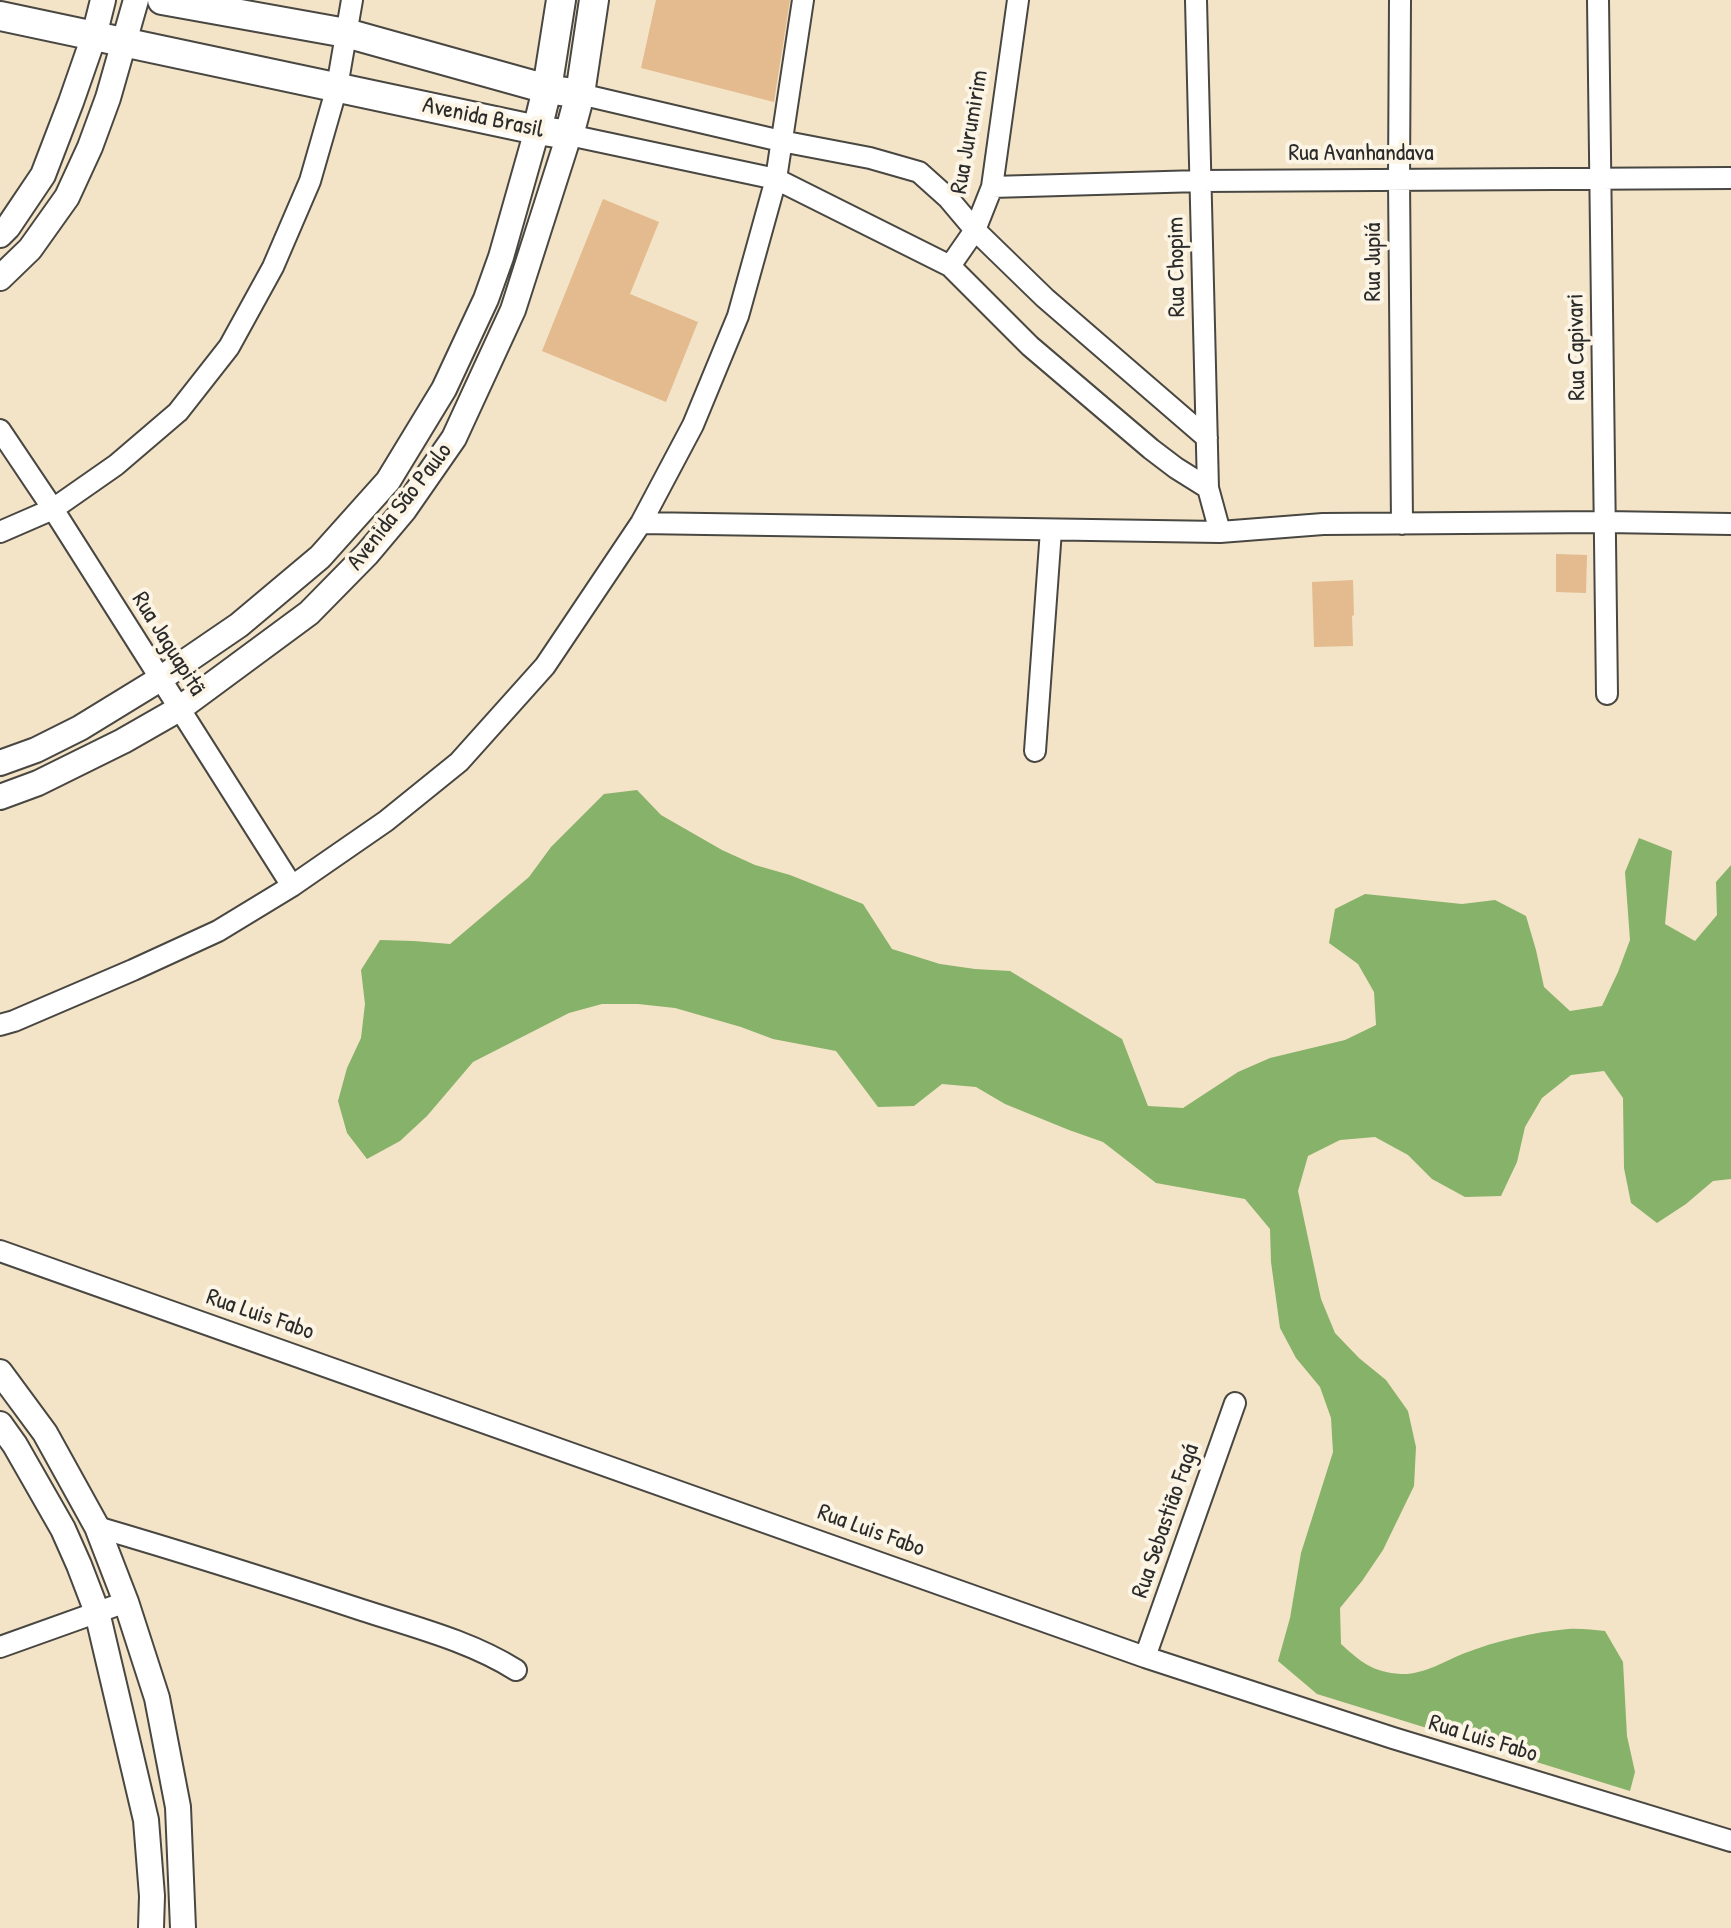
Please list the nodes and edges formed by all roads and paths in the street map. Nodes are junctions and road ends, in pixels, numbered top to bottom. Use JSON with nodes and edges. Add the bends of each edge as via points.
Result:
{"nodes":[{"id":1,"x":103,"y":0,"type":"edge"},
{"id":2,"x":136,"y":0,"type":"edge"},
{"id":3,"x":162,"y":0,"type":"edge"},
{"id":4,"x":352,"y":0,"type":"edge"},
{"id":5,"x":561,"y":0,"type":"edge"},
{"id":6,"x":594,"y":0,"type":"edge"},
{"id":7,"x":803,"y":0,"type":"edge"},
{"id":8,"x":1018,"y":0,"type":"edge"},
{"id":9,"x":1196,"y":0,"type":"edge"},
{"id":10,"x":1400,"y":0,"type":"edge"},
{"id":11,"x":1598,"y":0,"type":"edge"},
{"id":12,"x":0,"y":16,"type":"edge"},
{"id":13,"x":346,"y":33,"type":"junction"},
{"id":14,"x":94,"y":36,"type":"junction"},
{"id":15,"x":125,"y":43,"type":"junction"},
{"id":16,"x":337,"y":87,"type":"junction"},
{"id":17,"x":547,"y":89,"type":"junction"},
{"id":18,"x":580,"y":94,"type":"junction"},
{"id":19,"x":61,"y":128,"type":"junction"},
{"id":20,"x":537,"y":130,"type":"junction"},
{"id":21,"x":569,"y":135,"type":"junction"},
{"id":22,"x":781,"y":141,"type":"junction"},
{"id":23,"x":90,"y":147,"type":"junction"},
{"id":24,"x":1731,"y":178,"type":"edge"},
{"id":25,"x":776,"y":179,"type":"junction"},
{"id":26,"x":1399,"y":180,"type":"junction"},
{"id":27,"x":1600,"y":180,"type":"junction"},
{"id":28,"x":1200,"y":181,"type":"junction"},
{"id":29,"x":992,"y":187,"type":"junction"},
{"id":30,"x":975,"y":230,"type":"junction"},
{"id":31,"x":0,"y":235,"type":"edge"},
{"id":32,"x":950,"y":266,"type":"junction"},
{"id":33,"x":0,"y":278,"type":"edge"},
{"id":34,"x":486,"y":299,"type":"junction"},
{"id":35,"x":513,"y":310,"type":"junction"},
{"id":36,"x":0,"y":430,"type":"edge"},
{"id":37,"x":1207,"y":438,"type":"junction"},
{"id":38,"x":1208,"y":488,"type":"junction"},
{"id":39,"x":53,"y":509,"type":"junction"},
{"id":40,"x":1605,"y":522,"type":"junction"},
{"id":41,"x":641,"y":523,"type":"junction"},
{"id":42,"x":1402,"y":524,"type":"junction"},
{"id":43,"x":1731,"y":524,"type":"edge"},
{"id":44,"x":1051,"y":530,"type":"junction"},
{"id":45,"x":0,"y":532,"type":"edge"},
{"id":46,"x":1220,"y":532,"type":"junction"},
{"id":47,"x":160,"y":679,"type":"junction"},
{"id":48,"x":1607,"y":694,"type":"dead end"},
{"id":49,"x":179,"y":709,"type":"junction"},
{"id":50,"x":1035,"y":751,"type":"dead end"},
{"id":51,"x":0,"y":763,"type":"edge"},
{"id":52,"x":0,"y":797,"type":"edge"},
{"id":53,"x":292,"y":886,"type":"junction"},
{"id":54,"x":0,"y":1025,"type":"edge"},
{"id":55,"x":0,"y":1251,"type":"edge"},
{"id":56,"x":0,"y":1372,"type":"edge"},
{"id":57,"x":1235,"y":1403,"type":"dead end"},
{"id":58,"x":0,"y":1424,"type":"edge"},
{"id":59,"x":97,"y":1527,"type":"junction"},
{"id":60,"x":126,"y":1602,"type":"junction"},
{"id":61,"x":97,"y":1612,"type":"junction"},
{"id":62,"x":0,"y":1647,"type":"edge"},
{"id":63,"x":1145,"y":1657,"type":"junction"},
{"id":64,"x":516,"y":1670,"type":"dead end"},
{"id":65,"x":1731,"y":1841,"type":"edge"},
{"id":66,"x":151,"y":1928,"type":"edge"},
{"id":67,"x":183,"y":1928,"type":"edge"}],
"edges":[{"from":1,"to":14,"type":"street"},
{"from":2,"to":15,"type":"street"},
{"from":3,"to":13,"type":"main road","name":"Avenida Brasil"},
{"from":4,"to":13,"type":"street"},
{"from":5,"to":17,"type":"main road","name":"Avenida São Paulo"},
{"from":6,"to":18,"type":"main road","name":"Avenida São Paulo"},
{"from":7,"to":22,"type":"street"},
{"from":8,"to":29,"type":"street","name":"Rua Jurumirim"},
{"from":9,"to":28,"type":"street","name":"Rua Chopim"},
{"from":10,"to":26,"type":"street","name":"Rua Jupiá"},
{"from":11,"to":27,"type":"street","name":"Rua Capivari"},
{"from":12,"to":14,"type":"main road","name":"Avenida Brasil"},
{"from":13,"to":16,"type":"street"},
{"from":13,"to":17,"type":"main road","name":"Avenida Brasil"},
{"from":14,"to":15,"type":"main road","name":"Avenida Brasil"},
{"from":14,"to":19,"type":"street"},
{"from":15,"to":16,"type":"main road","name":"Avenida Brasil"},
{"from":15,"to":23,"type":"street"},
{"from":16,"to":20,"type":"main road","name":"Avenida Brasil"},
{"from":16,"to":39,"type":"street","via":[[310,181],[273,267],[229,347],[178,412]]},
{"from":17,"to":18,"type":"main road","name":"Avenida Brasil"},
{"from":17,"to":20,"type":"main road","name":"Avenida São Paulo"},
{"from":18,"to":21,"type":"main road","name":"Avenida São Paulo"},
{"from":18,"to":22,"type":"street","name":"Avenida Brasil"},
{"from":19,"to":23,"type":"street"},
{"from":19,"to":31,"type":"street","via":[[43,175]]},
{"from":20,"to":21,"type":"main road","name":"Avenida Brasil"},
{"from":20,"to":34,"type":"street","name":"Avenida São Paulo"},
{"from":21,"to":25,"type":"street","name":"Avenida Brasil"},
{"from":21,"to":35,"type":"street","name":"Avenida São Paulo"},
{"from":22,"to":25,"type":"street"},
{"from":22,"to":30,"type":"street","name":"Avenida Brasil","via":[[919,172]]},
{"from":23,"to":33,"type":"street","via":[[67,197],[30,249]]},
{"from":24,"to":27,"type":"street","name":"Rua Avanhandava"},
{"from":25,"to":32,"type":"street","name":"Avenida Brasil"},
{"from":25,"to":41,"type":"street","via":[[738,316],[693,425]]},
{"from":26,"to":27,"type":"street","name":"Rua Avanhandava"},
{"from":26,"to":28,"type":"street","name":"Rua Avanhandava"},
{"from":26,"to":42,"type":"street","name":"Rua Jupiá"},
{"from":27,"to":40,"type":"street","name":"Rua Capivari"},
{"from":28,"to":29,"type":"street","name":"Rua Avanhandava"},
{"from":28,"to":37,"type":"street","name":"Rua Chopim"},
{"from":29,"to":30,"type":"street","name":"Rua Jurumirim"},
{"from":30,"to":32,"type":"street","name":"Rua Jurumirim"},
{"from":30,"to":37,"type":"street","name":"Avenida Brasil"},
{"from":32,"to":38,"type":"street","name":"Avenida Brasil","via":[[1030,346],[1151,449]]},
{"from":34,"to":35,"type":"street"},
{"from":34,"to":47,"type":"street","name":"Avenida São Paulo","via":[[444,389],[388,481],[320,557],[239,625]]},
{"from":35,"to":49,"type":"street","name":"Avenida São Paulo","via":[[454,438],[404,510],[309,613]]},
{"from":36,"to":39,"type":"street","name":"Rua Jaguapitã"},
{"from":37,"to":38,"type":"street","name":"Rua Chopim"},
{"from":38,"to":46,"type":"street","name":"Rua Chopim"},
{"from":39,"to":45,"type":"street"},
{"from":39,"to":47,"type":"street","name":"Rua Jaguapitã"},
{"from":40,"to":42,"type":"street"},
{"from":40,"to":43,"type":"street"},
{"from":40,"to":48,"type":"street","name":"Rua Capivari"},
{"from":41,"to":44,"type":"street"},
{"from":41,"to":53,"type":"street","via":[[545,666],[459,762]]},
{"from":42,"to":46,"type":"street"},
{"from":44,"to":46,"type":"street"},
{"from":44,"to":50,"type":"street"},
{"from":47,"to":49,"type":"street","name":"Rua Jaguapitã"},
{"from":47,"to":51,"type":"street","name":"Avenida São Paulo","via":[[80,728]]},
{"from":49,"to":52,"type":"street","name":"Avenida São Paulo","via":[[38,783]]},
{"from":49,"to":53,"type":"street","name":"Rua Jaguapitã"},
{"from":53,"to":54,"type":"street","via":[[218,931]]},
{"from":55,"to":63,"type":"street","name":"Rua Luis Fabo"},
{"from":56,"to":59,"type":"street","via":[[45,1433]]},
{"from":57,"to":63,"type":"street","name":"Rua Sebastião Fagá"},
{"from":58,"to":61,"type":"street","via":[[63,1529]]},
{"from":59,"to":60,"type":"street"},
{"from":59,"to":64,"type":"street","via":[[390,1619],[491,1654]]},
{"from":60,"to":61,"type":"street"},
{"from":60,"to":67,"type":"street","via":[[157,1698],[178,1807]]},
{"from":61,"to":62,"type":"street"},
{"from":61,"to":66,"type":"street","via":[[146,1820]]},
{"from":63,"to":65,"type":"street","name":"Rua Luis Fabo"}]}
